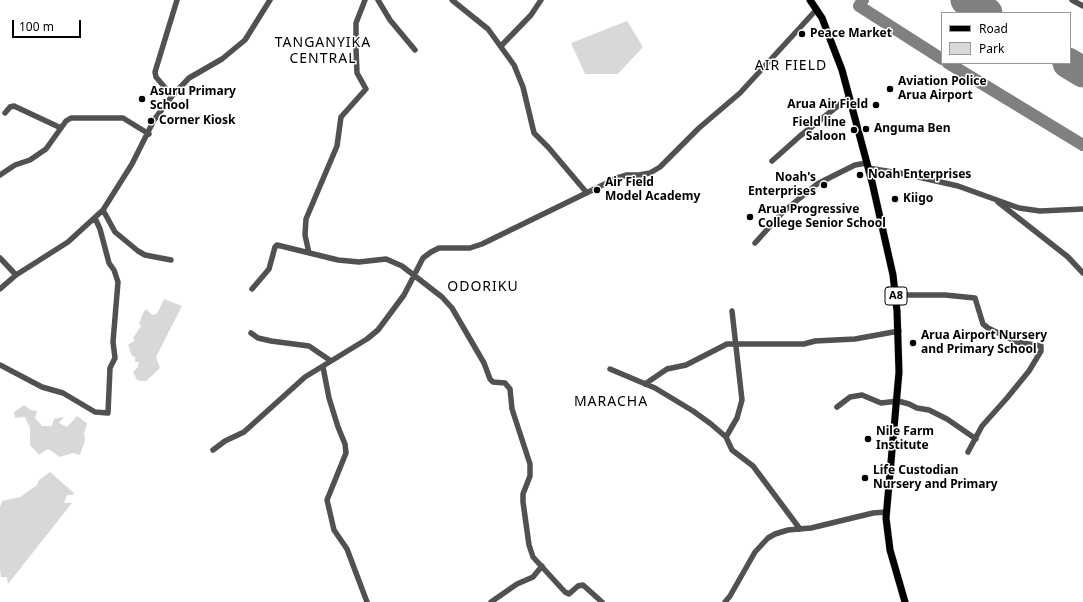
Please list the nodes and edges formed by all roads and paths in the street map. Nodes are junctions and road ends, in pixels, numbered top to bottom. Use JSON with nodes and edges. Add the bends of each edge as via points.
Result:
{"nodes":[{"id":1,"x":177,"y":0,"type":"edge"},
{"id":2,"x":270,"y":0,"type":"edge"},
{"id":3,"x":365,"y":0,"type":"edge"},
{"id":4,"x":378,"y":0,"type":"edge"},
{"id":5,"x":452,"y":0,"type":"edge"},
{"id":6,"x":541,"y":0,"type":"edge"},
{"id":7,"x":810,"y":0,"type":"edge"},
{"id":8,"x":1072,"y":0,"type":"edge"},
{"id":9,"x":1083,"y":6,"type":"edge"},
{"id":10,"x":817,"y":9,"type":"junction"},
{"id":11,"x":501,"y":46,"type":"junction"},
{"id":12,"x":415,"y":50,"type":"dead end"},
{"id":13,"x":172,"y":96,"type":"junction"},
{"id":14,"x":849,"y":97,"type":"junction"},
{"id":15,"x":5,"y":113,"type":"dead end"},
{"id":16,"x":61,"y":128,"type":"junction"},
{"id":17,"x":149,"y":134,"type":"junction"},
{"id":18,"x":772,"y":161,"type":"dead end"},
{"id":19,"x":867,"y":166,"type":"junction"},
{"id":20,"x":0,"y":175,"type":"edge"},
{"id":21,"x":587,"y":193,"type":"junction"},
{"id":22,"x":996,"y":200,"type":"junction"},
{"id":23,"x":1083,"y":209,"type":"edge"},
{"id":24,"x":103,"y":210,"type":"junction"},
{"id":25,"x":95,"y":218,"type":"junction"},
{"id":26,"x":755,"y":243,"type":"dead end"},
{"id":27,"x":309,"y":252,"type":"junction"},
{"id":28,"x":0,"y":258,"type":"edge"},
{"id":29,"x":171,"y":260,"type":"dead end"},
{"id":30,"x":1083,"y":273,"type":"edge"},
{"id":31,"x":16,"y":275,"type":"junction"},
{"id":32,"x":414,"y":276,"type":"junction"},
{"id":33,"x":0,"y":289,"type":"edge"},
{"id":34,"x":252,"y":289,"type":"dead end"},
{"id":35,"x":896,"y":295,"type":"junction"},
{"id":36,"x":732,"y":311,"type":"dead end"},
{"id":37,"x":898,"y":331,"type":"junction"},
{"id":38,"x":251,"y":333,"type":"dead end"},
{"id":39,"x":737,"y":344,"type":"junction"},
{"id":40,"x":331,"y":361,"type":"junction"},
{"id":41,"x":0,"y":365,"type":"edge"},
{"id":42,"x":323,"y":367,"type":"junction"},
{"id":43,"x":610,"y":369,"type":"dead end"},
{"id":44,"x":645,"y":384,"type":"junction"},
{"id":45,"x":898,"y":401,"type":"junction"},
{"id":46,"x":837,"y":406,"type":"dead end"},
{"id":47,"x":726,"y":438,"type":"junction"},
{"id":48,"x":976,"y":439,"type":"junction"},
{"id":49,"x":213,"y":450,"type":"dead end"},
{"id":50,"x":968,"y":452,"type":"dead end"},
{"id":51,"x":886,"y":512,"type":"junction"},
{"id":52,"x":800,"y":529,"type":"junction"},
{"id":53,"x":542,"y":566,"type":"junction"},
{"id":54,"x":366,"y":602,"type":"edge"},
{"id":55,"x":491,"y":602,"type":"edge"},
{"id":56,"x":602,"y":602,"type":"edge"},
{"id":57,"x":725,"y":602,"type":"edge"},
{"id":58,"x":905,"y":602,"type":"edge"}],
"edges":[{"from":1,"to":13,"type":"street","via":[[155,72],[156,77]]},
{"from":2,"to":13,"type":"street","via":[[245,40],[222,59],[188,78]]},
{"from":3,"to":27,"type":"street","via":[[356,23],[356,48],[357,73],[366,89],[341,117],[337,146],[306,220],[305,235]]},
{"from":4,"to":12,"type":"street","via":[[390,20]]},
{"from":5,"to":11,"type":"street","via":[[488,28]]},
{"from":6,"to":11,"type":"street","via":[[531,15]]},
{"from":7,"to":10,"type":"main road","number":"A8"},
{"from":8,"to":9,"type":"street"},
{"from":10,"to":14,"type":"main road","number":"A8","via":[[831,41]]},
{"from":10,"to":21,"type":"street","via":[[740,93],[699,128],[660,167],[640,176],[627,175],[617,178]]},
{"from":11,"to":21,"type":"street","via":[[523,87],[534,133]]},
{"from":13,"to":17,"type":"street","via":[[156,116]]},
{"from":14,"to":18,"type":"street"},
{"from":14,"to":19,"type":"main road","number":"A8"},
{"from":15,"to":16,"type":"street","via":[[14,106]]},
{"from":16,"to":17,"type":"street","via":[[71,118],[119,118],[126,119]]},
{"from":16,"to":20,"type":"street","via":[[46,149]]},
{"from":17,"to":24,"type":"street"},
{"from":19,"to":22,"type":"street","via":[[958,186]]},
{"from":19,"to":26,"type":"street","via":[[855,165],[817,184],[769,225]]},
{"from":19,"to":35,"type":"main road","number":"A8"},
{"from":21,"to":32,"type":"street","via":[[482,244],[470,248],[439,248],[423,258]]},
{"from":22,"to":23,"type":"street","via":[[1019,208],[1040,211]]},
{"from":22,"to":30,"type":"street","via":[[1068,256]]},
{"from":24,"to":25,"type":"street"},
{"from":24,"to":29,"type":"street","via":[[117,235],[142,254]]},
{"from":25,"to":31,"type":"street","via":[[68,242]]},
{"from":25,"to":41,"type":"street","via":[[109,263],[118,282],[115,358],[110,368],[108,413],[95,412],[63,393],[42,387]]},
{"from":27,"to":32,"type":"street","via":[[346,261],[386,259],[402,266]]},
{"from":27,"to":34,"type":"street","via":[[276,246],[269,269]]},
{"from":28,"to":31,"type":"street"},
{"from":31,"to":33,"type":"street"},
{"from":32,"to":40,"type":"street","via":[[396,307],[378,330]]},
{"from":32,"to":53,"type":"street","via":[[452,308],[491,380],[509,386],[512,409],[530,464],[530,476],[523,494],[529,545],[534,560]]},
{"from":35,"to":37,"type":"main road","number":"A8"},
{"from":35,"to":48,"type":"street","via":[[975,298],[983,324],[988,328],[1017,342],[1041,346],[1041,351],[1028,373],[986,421]]},
{"from":36,"to":39,"type":"street"},
{"from":37,"to":39,"type":"street","via":[[804,344]]},
{"from":37,"to":45,"type":"main road","number":"A8"},
{"from":38,"to":40,"type":"street","via":[[258,338],[271,341],[309,346]]},
{"from":39,"to":44,"type":"street","via":[[719,347],[686,365],[667,369]]},
{"from":39,"to":47,"type":"street","via":[[742,400],[737,418]]},
{"from":40,"to":42,"type":"street"},
{"from":42,"to":49,"type":"street","via":[[290,389],[244,432],[224,441]]},
{"from":42,"to":54,"type":"street","via":[[328,398],[346,448],[341,468],[326,500],[334,530],[347,549]]},
{"from":43,"to":44,"type":"street"},
{"from":44,"to":47,"type":"street","via":[[693,411]]},
{"from":45,"to":46,"type":"street","via":[[881,403],[862,395],[850,397]]},
{"from":45,"to":48,"type":"street","via":[[929,410]]},
{"from":45,"to":51,"type":"main road","number":"A8"},
{"from":47,"to":52,"type":"street","via":[[732,450],[753,466]]},
{"from":48,"to":50,"type":"street"},
{"from":51,"to":52,"type":"street"},
{"from":51,"to":58,"type":"main road","number":"A8","via":[[890,550]]},
{"from":52,"to":57,"type":"street","via":[[775,534],[758,548]]},
{"from":53,"to":55,"type":"street","via":[[533,577],[517,584]]},
{"from":53,"to":56,"type":"street","via":[[565,592],[569,594],[583,585]]}]}
